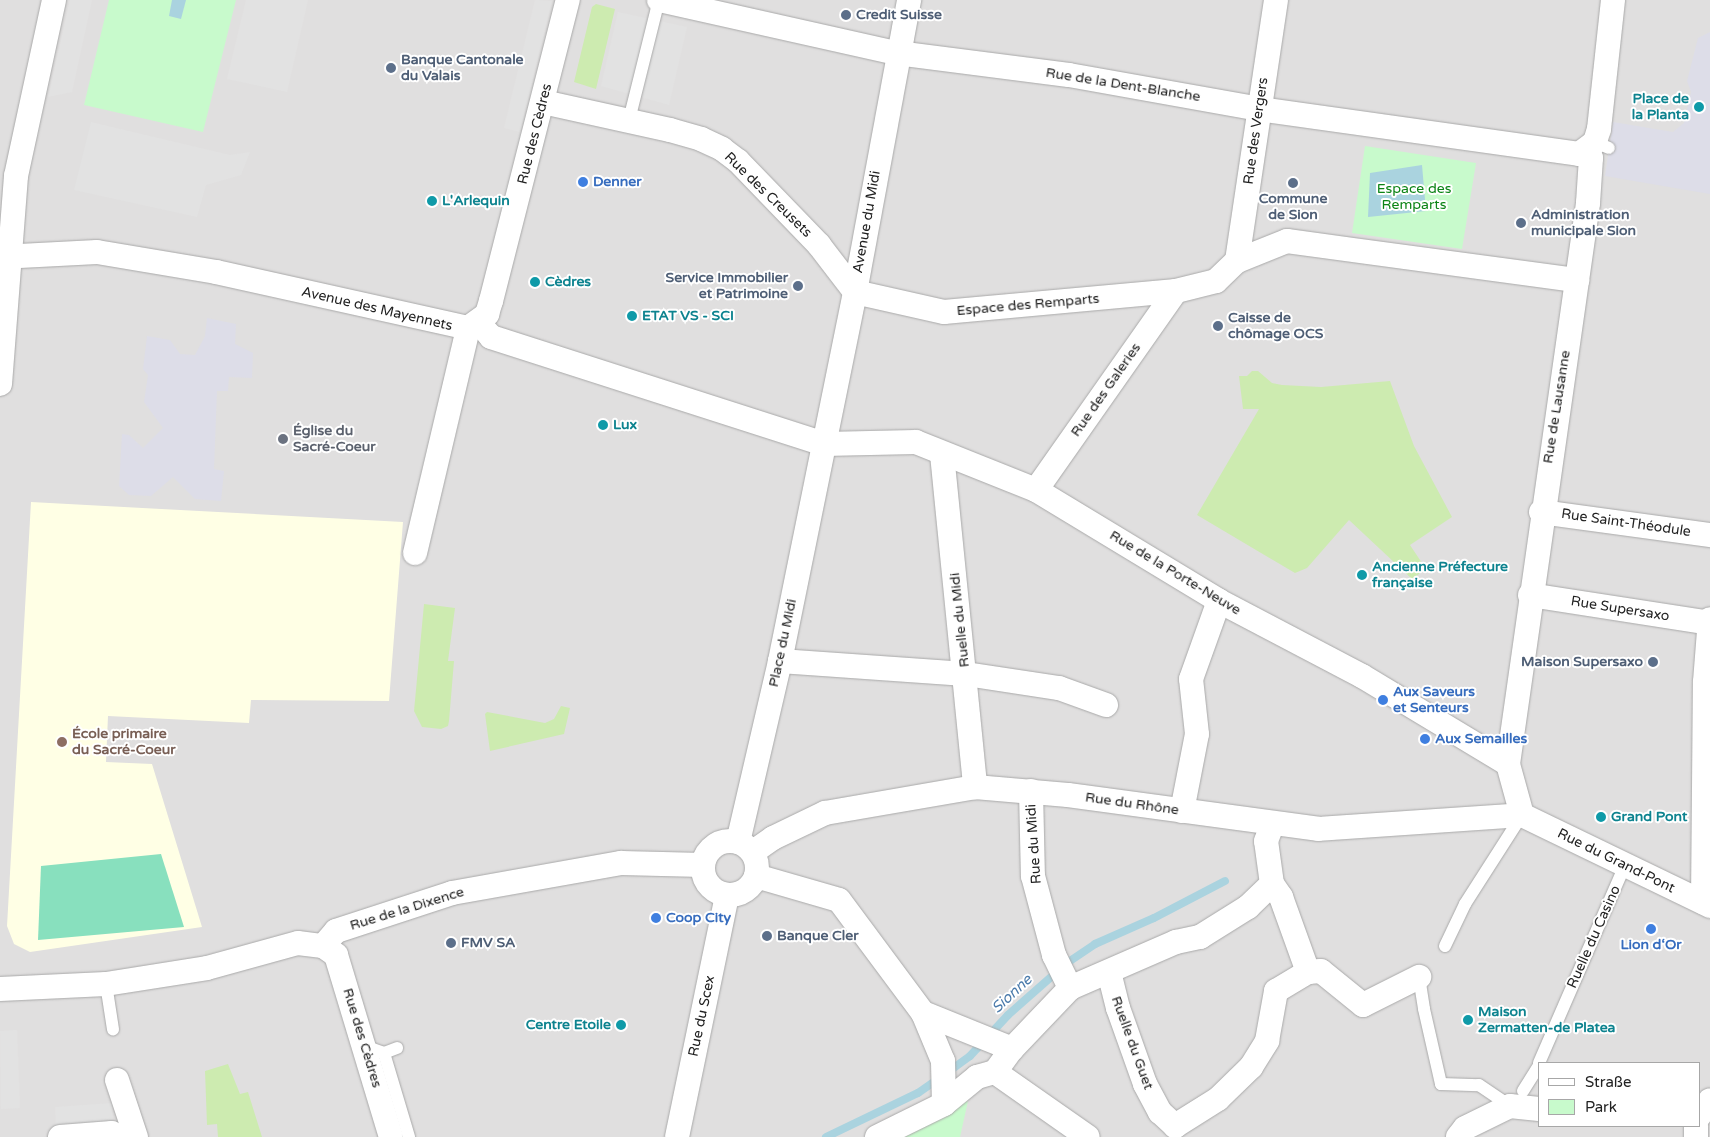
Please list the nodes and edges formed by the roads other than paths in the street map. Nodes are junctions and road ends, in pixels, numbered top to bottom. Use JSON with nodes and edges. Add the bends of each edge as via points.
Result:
{"nodes":[{"id":1,"x":54,"y":0,"type":"edge"},
{"id":2,"x":568,"y":0,"type":"edge"},
{"id":3,"x":659,"y":0,"type":"edge"},
{"id":4,"x":711,"y":0,"type":"edge"},
{"id":5,"x":909,"y":0,"type":"edge"},
{"id":6,"x":1276,"y":0,"type":"edge"},
{"id":7,"x":1613,"y":0,"type":"edge"},
{"id":8,"x":728,"y":4,"type":"dead end"},
{"id":9,"x":897,"y":53,"type":"junction"},
{"id":10,"x":543,"y":102,"type":"junction"},
{"id":11,"x":1259,"y":109,"type":"junction"},
{"id":12,"x":629,"y":120,"type":"junction"},
{"id":13,"x":1598,"y":156,"type":"junction"},
{"id":14,"x":4,"y":256,"type":"edge"},
{"id":15,"x":1237,"y":261,"type":"junction"},
{"id":16,"x":1577,"y":280,"type":"junction"},
{"id":17,"x":856,"y":288,"type":"junction"},
{"id":18,"x":1176,"y":291,"type":"junction"},
{"id":19,"x":473,"y":325,"type":"junction"},
{"id":20,"x":0,"y":384,"type":"edge"},
{"id":21,"x":824,"y":444,"type":"junction"},
{"id":22,"x":942,"y":454,"type":"junction"},
{"id":23,"x":1036,"y":490,"type":"junction"},
{"id":24,"x":1541,"y":512,"type":"junction"},
{"id":25,"x":1710,"y":536,"type":"edge"},
{"id":26,"x":415,"y":553,"type":"dead end"},
{"id":27,"x":1530,"y":595,"type":"junction"},
{"id":28,"x":1219,"y":601,"type":"junction"},
{"id":29,"x":1710,"y":619,"type":"edge"},
{"id":30,"x":1710,"y":623,"type":"edge"},
{"id":31,"x":780,"y":661,"type":"junction"},
{"id":32,"x":966,"y":674,"type":"junction"},
{"id":33,"x":1106,"y":705,"type":"dead end"},
{"id":34,"x":1508,"y":764,"type":"junction"},
{"id":35,"x":974,"y":786,"type":"junction"},
{"id":36,"x":1031,"y":791,"type":"junction"},
{"id":37,"x":1182,"y":811,"type":"junction"},
{"id":38,"x":1522,"y":816,"type":"junction"},
{"id":39,"x":1273,"y":823,"type":"junction"},
{"id":40,"x":745,"y":847,"type":"junction"},
{"id":41,"x":703,"y":865,"type":"junction"},
{"id":42,"x":1625,"y":865,"type":"junction"},
{"id":43,"x":756,"y":876,"type":"junction"},
{"id":44,"x":1272,"y":884,"type":"junction"},
{"id":45,"x":727,"y":895,"type":"junction"},
{"id":46,"x":1706,"y":904,"type":"edge"},
{"id":47,"x":323,"y":946,"type":"junction"},
{"id":48,"x":1445,"y":946,"type":"dead end"},
{"id":49,"x":1109,"y":972,"type":"junction"},
{"id":50,"x":1308,"y":972,"type":"junction"},
{"id":51,"x":1421,"y":975,"type":"joint"},
{"id":52,"x":106,"y":984,"type":"junction"},
{"id":53,"x":1070,"y":988,"type":"junction"},
{"id":54,"x":0,"y":989,"type":"edge"},
{"id":55,"x":923,"y":1013,"type":"junction"},
{"id":56,"x":113,"y":1029,"type":"dead end"},
{"id":57,"x":397,"y":1048,"type":"dead end"},
{"id":58,"x":1012,"y":1049,"type":"junction"},
{"id":59,"x":374,"y":1050,"type":"junction"},
{"id":60,"x":1540,"y":1062,"type":"edge"},
{"id":61,"x":1538,"y":1066,"type":"edge"},
{"id":62,"x":996,"y":1072,"type":"junction"},
{"id":63,"x":117,"y":1080,"type":"dead end"},
{"id":64,"x":1710,"y":1100,"type":"edge"},
{"id":65,"x":1522,"y":1102,"type":"edge"},
{"id":66,"x":944,"y":1104,"type":"junction"},
{"id":67,"x":1700,"y":1115,"type":"edge"},
{"id":68,"x":1167,"y":1125,"type":"edge"},
{"id":69,"x":125,"y":1134,"type":"edge"},
{"id":70,"x":60,"y":1137,"type":"edge"},
{"id":71,"x":391,"y":1137,"type":"edge"},
{"id":72,"x":409,"y":1137,"type":"edge"},
{"id":73,"x":677,"y":1137,"type":"edge"},
{"id":74,"x":877,"y":1137,"type":"edge"},
{"id":75,"x":1088,"y":1137,"type":"edge"},
{"id":76,"x":1458,"y":1137,"type":"edge"}],
"edges":[{"from":1,"to":14,"type":"street","via":[[16,176]]},
{"from":2,"to":10,"type":"street","name":"Rue des Cèdres"},
{"from":3,"to":9,"type":"street","name":"Rue de la Dent-Blanche"},
{"from":3,"to":12,"type":"lane"},
{"from":4,"to":8,"type":"lane"},
{"from":5,"to":9,"type":"street","name":"Avenue du Midi"},
{"from":6,"to":11,"type":"street","name":"Rue des Vergers"},
{"from":7,"to":13,"type":"street","name":"Rue de Lausanne"},
{"from":9,"to":11,"type":"street","name":"Rue de la Dent-Blanche","via":[[1069,75]]},
{"from":9,"to":17,"type":"street","name":"Avenue du Midi"},
{"from":10,"to":12,"type":"street","name":"Rue des Creusets"},
{"from":10,"to":19,"type":"street","name":"Rue des Cèdres","via":[[487,314]]},
{"from":11,"to":13,"type":"street","name":"Rue de la Dent-Blanche"},
{"from":11,"to":15,"type":"street","name":"Rue des Vergers"},
{"from":12,"to":17,"type":"street","name":"Rue des Creusets","via":[[701,139],[738,161]]},
{"from":13,"to":16,"type":"street","name":"Rue de Lausanne"},
{"from":14,"to":19,"type":"street","name":"Avenue des Mayennets","via":[[97,252],[216,272]]},
{"from":14,"to":20,"type":"street"},
{"from":15,"to":16,"type":"street","name":"Espace des Remparts","via":[[1287,241]]},
{"from":15,"to":18,"type":"street","name":"Espace des Remparts","via":[[1216,281]]},
{"from":16,"to":24,"type":"street","name":"Rue de Lausanne"},
{"from":17,"to":18,"type":"street","name":"Espace des Remparts","via":[[944,312]]},
{"from":17,"to":21,"type":"street","name":"Avenue du Midi"},
{"from":18,"to":23,"type":"street","name":"Rue des Galeries"},
{"from":19,"to":21,"type":"street","name":"Avenue des Mayennets","via":[[491,337]]},
{"from":19,"to":26,"type":"street","name":"Rue des Cèdres"},
{"from":21,"to":22,"type":"street","name":"Rue de la Porte-Neuve","via":[[916,442]]},
{"from":21,"to":31,"type":"street","name":"Place du Midi"},
{"from":22,"to":23,"type":"street","name":"Rue de la Porte-Neuve"},
{"from":22,"to":32,"type":"street","name":"Ruelle du Midi"},
{"from":23,"to":28,"type":"street","name":"Rue de la Porte-Neuve"},
{"from":24,"to":25,"type":"street","name":"Rue Saint-Théodule"},
{"from":24,"to":27,"type":"street","name":"Rue de Lausanne"},
{"from":27,"to":30,"type":"street","name":"Rue Supersaxo"},
{"from":27,"to":34,"type":"street","name":"Rue de Lausanne"},
{"from":28,"to":34,"type":"street","name":"Rue de la Porte-Neuve","via":[[1362,676]]},
{"from":28,"to":37,"type":"street","via":[[1191,679],[1197,734]]},
{"from":29,"to":30,"type":"street"},
{"from":30,"to":46,"type":"street","via":[[1705,682]]},
{"from":31,"to":32,"type":"street"},
{"from":31,"to":40,"type":"street","name":"Place du Midi"},
{"from":32,"to":33,"type":"street","via":[[1059,688]]},
{"from":32,"to":35,"type":"street","name":"Ruelle du Midi"},
{"from":34,"to":38,"type":"street","name":"Rue de Lausanne"},
{"from":35,"to":36,"type":"street","name":"Rue du Rhône"},
{"from":35,"to":40,"type":"street","name":"Rue du Rhône","via":[[824,813],[773,838]]},
{"from":36,"to":37,"type":"street","name":"Rue du Rhône"},
{"from":36,"to":53,"type":"street","name":"Rue du Midi","via":[[1033,876],[1054,955]]},
{"from":37,"to":39,"type":"street","name":"Rue du Rhône"},
{"from":38,"to":39,"type":"street","name":"Rue du Rhône","via":[[1318,829]]},
{"from":38,"to":42,"type":"street","name":"Rue du Grand-Pont"},
{"from":38,"to":48,"type":"lane","via":[[1465,904]]},
{"from":39,"to":44,"type":"street","via":[[1266,841]]},
{"from":40,"to":41,"type":"street","via":[[715,845]]},
{"from":40,"to":43,"type":"street"},
{"from":41,"to":45,"type":"street","via":[[707,882],[713,889]]},
{"from":41,"to":47,"type":"street","name":"Rue de la Dixence","via":[[621,863],[472,889],[398,909],[336,931]]},
{"from":42,"to":46,"type":"street","name":"Rue du Grand-Pont"},
{"from":42,"to":60,"type":"lane","name":"Ruelle du Casino"},
{"from":43,"to":45,"type":"street","via":[[746,890]]},
{"from":43,"to":55,"type":"street","via":[[839,900]]},
{"from":44,"to":49,"type":"street","via":[[1248,907],[1190,940],[1176,942]]},
{"from":44,"to":50,"type":"street","via":[[1281,898]]},
{"from":45,"to":73,"type":"street","name":"Rue du Scex"},
{"from":47,"to":52,"type":"street","via":[[298,943],[207,968]]},
{"from":47,"to":59,"type":"street","name":"Rue des Cèdres","via":[[336,955]]},
{"from":49,"to":53,"type":"street"},
{"from":49,"to":68,"type":"street","name":"Ruelle du Guet","via":[[1130,1042]]},
{"from":50,"to":51,"type":"street","via":[[1321,971],[1363,1005]]},
{"from":50,"to":68,"type":"street","via":[[1276,992],[1267,1041],[1251,1067],[1218,1099]]},
{"from":51,"to":65,"type":"lane","via":[[1441,1084],[1479,1085]]},
{"from":52,"to":54,"type":"street"},
{"from":52,"to":56,"type":"lane"},
{"from":53,"to":58,"type":"street"},
{"from":55,"to":58,"type":"street"},
{"from":55,"to":66,"type":"street","via":[[943,1061]]},
{"from":57,"to":59,"type":"lane"},
{"from":58,"to":62,"type":"street"},
{"from":59,"to":71,"type":"street","name":"Rue des Cèdres"},
{"from":59,"to":72,"type":"lane"},
{"from":61,"to":65,"type":"lane","name":"Ruelle du Casino"},
{"from":62,"to":66,"type":"street","via":[[976,1076]]},
{"from":62,"to":75,"type":"street"},
{"from":63,"to":69,"type":"street"},
{"from":64,"to":67,"type":"street"},
{"from":65,"to":76,"type":"street","via":[[1465,1128]]},
{"from":66,"to":74,"type":"street"},
{"from":69,"to":70,"type":"street"}]}
